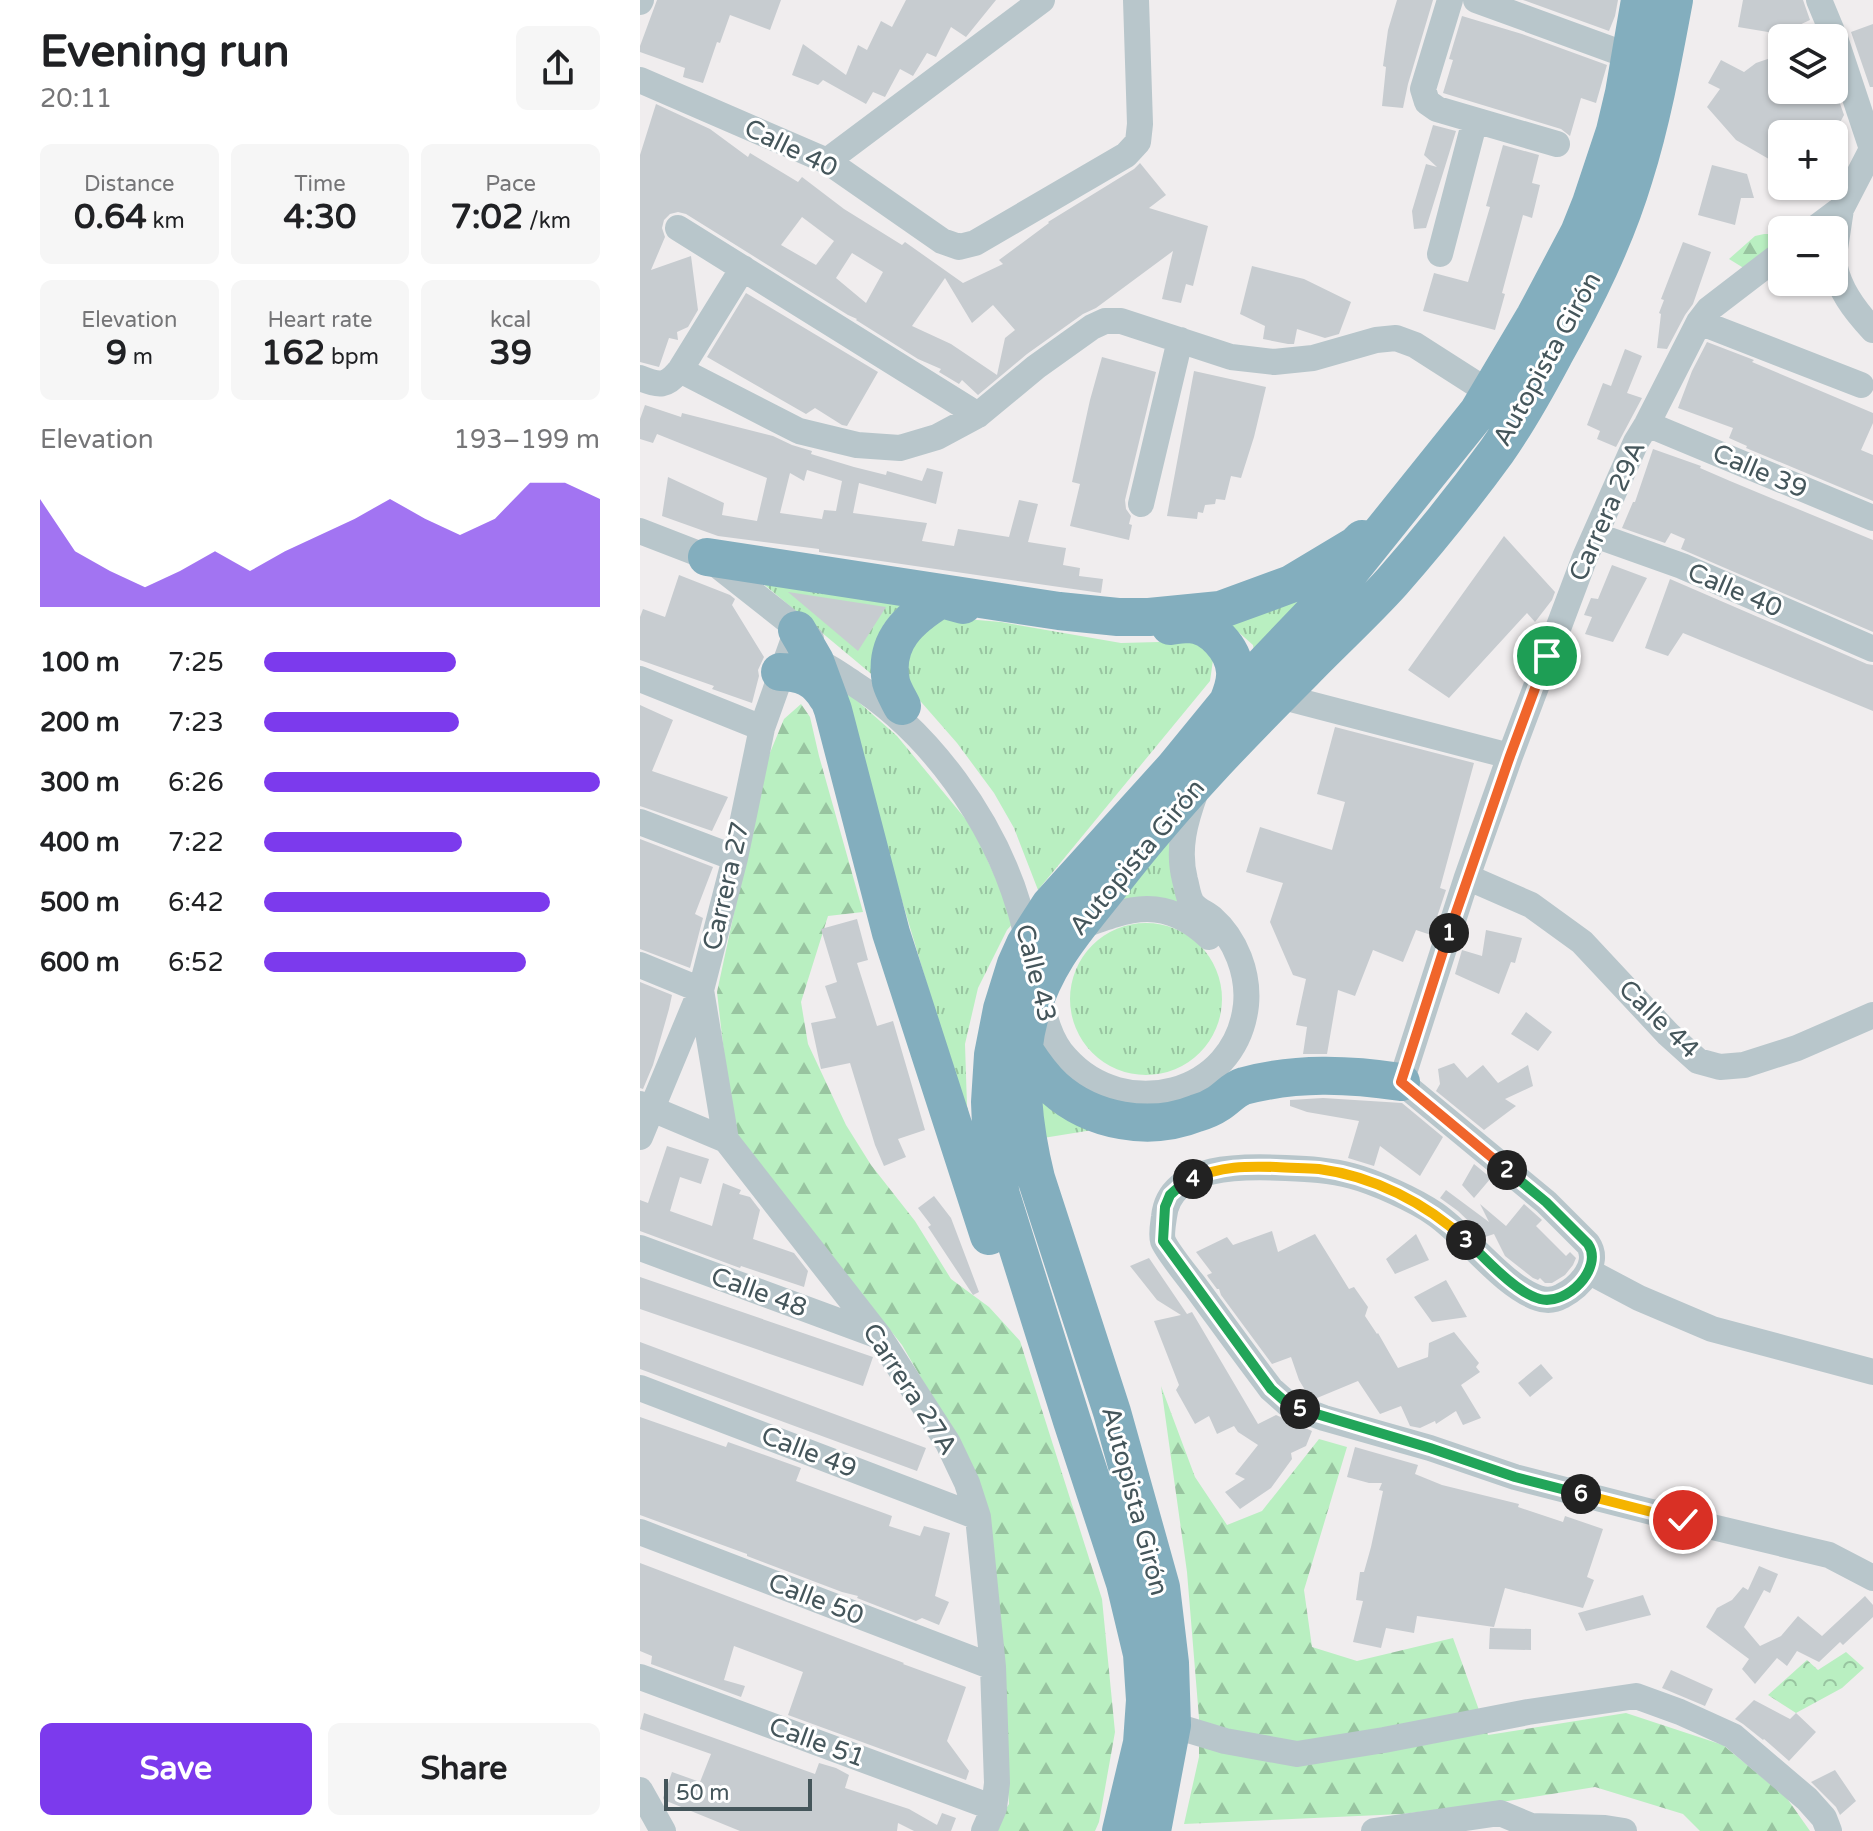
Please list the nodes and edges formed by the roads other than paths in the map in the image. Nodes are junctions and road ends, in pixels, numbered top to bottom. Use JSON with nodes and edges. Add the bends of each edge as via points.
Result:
{"nodes":[{"id":1,"x":1042,"y":0,"type":"edge"},
{"id":2,"x":1136,"y":0,"type":"edge"},
{"id":3,"x":1450,"y":0,"type":"edge"},
{"id":4,"x":1476,"y":0,"type":"edge"},
{"id":5,"x":1640,"y":0,"type":"edge"},
{"id":6,"x":1674,"y":0,"type":"edge"},
{"id":7,"x":1819,"y":0,"type":"edge"},
{"id":8,"x":1632,"y":57,"type":"junction"},
{"id":9,"x":640,"y":80,"type":"edge"},
{"id":10,"x":1475,"y":120,"type":"junction"},
{"id":11,"x":1557,"y":144,"type":"dead end"},
{"id":12,"x":1873,"y":149,"type":"edge"},
{"id":13,"x":827,"y":161,"type":"junction"},
{"id":14,"x":1841,"y":209,"type":"junction"},
{"id":15,"x":1832,"y":216,"type":"edge"},
{"id":16,"x":1840,"y":216,"type":"edge"},
{"id":17,"x":678,"y":228,"type":"dead end"},
{"id":18,"x":1440,"y":254,"type":"dead end"},
{"id":19,"x":1768,"y":264,"type":"edge"},
{"id":20,"x":743,"y":268,"type":"junction"},
{"id":21,"x":1847,"y":296,"type":"edge"},
{"id":22,"x":1699,"y":322,"type":"junction"},
{"id":23,"x":1873,"y":330,"type":"edge"},
{"id":24,"x":1180,"y":340,"type":"junction"},
{"id":25,"x":661,"y":378,"type":"edge"},
{"id":26,"x":1861,"y":385,"type":"dead end"},
{"id":27,"x":1490,"y":393,"type":"junction"},
{"id":28,"x":978,"y":415,"type":"junction"},
{"id":29,"x":1647,"y":424,"type":"junction"},
{"id":30,"x":1412,"y":494,"type":"junction"},
{"id":31,"x":1141,"y":504,"type":"dead end"},
{"id":32,"x":1873,"y":518,"type":"edge"},
{"id":33,"x":640,"y":531,"type":"edge"},
{"id":34,"x":1595,"y":535,"type":"junction"},
{"id":35,"x":707,"y":557,"type":"junction"},
{"id":36,"x":1873,"y":649,"type":"edge"},
{"id":37,"x":798,"y":654,"type":"junction"},
{"id":38,"x":640,"y":679,"type":"edge"},
{"id":39,"x":1279,"y":696,"type":"junction"},
{"id":40,"x":1228,"y":702,"type":"junction"},
{"id":41,"x":902,"y":706,"type":"junction"},
{"id":42,"x":762,"y":728,"type":"junction"},
{"id":43,"x":1510,"y":756,"type":"junction"},
{"id":44,"x":1200,"y":780,"type":"junction"},
{"id":45,"x":640,"y":822,"type":"edge"},
{"id":46,"x":735,"y":858,"type":"junction"},
{"id":47,"x":1467,"y":877,"type":"junction"},
{"id":48,"x":1048,"y":890,"type":"junction"},
{"id":49,"x":1075,"y":929,"type":"junction"},
{"id":50,"x":640,"y":965,"type":"edge"},
{"id":51,"x":701,"y":990,"type":"junction"},
{"id":52,"x":1046,"y":998,"type":"junction"},
{"id":53,"x":1873,"y":1015,"type":"edge"},
{"id":54,"x":1024,"y":1050,"type":"junction"},
{"id":55,"x":1401,"y":1082,"type":"junction"},
{"id":56,"x":646,"y":1107,"type":"edge"},
{"id":57,"x":640,"y":1137,"type":"edge"},
{"id":58,"x":726,"y":1140,"type":"junction"},
{"id":59,"x":640,"y":1248,"type":"edge"},
{"id":60,"x":1588,"y":1271,"type":"junction"},
{"id":61,"x":1043,"y":1326,"type":"junction"},
{"id":62,"x":879,"y":1336,"type":"junction"},
{"id":63,"x":1873,"y":1372,"type":"edge"},
{"id":64,"x":640,"y":1388,"type":"edge"},
{"id":65,"x":978,"y":1517,"type":"junction"},
{"id":66,"x":640,"y":1532,"type":"edge"},
{"id":67,"x":1873,"y":1578,"type":"edge"},
{"id":68,"x":993,"y":1667,"type":"junction"},
{"id":69,"x":640,"y":1677,"type":"edge"},
{"id":70,"x":1172,"y":1725,"type":"junction"},
{"id":71,"x":640,"y":1790,"type":"edge"},
{"id":72,"x":989,"y":1820,"type":"edge"},
{"id":73,"x":1533,"y":1829,"type":"edge"},
{"id":74,"x":663,"y":1831,"type":"edge"},
{"id":75,"x":1121,"y":1831,"type":"edge"},
{"id":76,"x":1153,"y":1831,"type":"edge"},
{"id":77,"x":1374,"y":1831,"type":"edge"},
{"id":78,"x":1624,"y":1831,"type":"edge"},
{"id":79,"x":1829,"y":1831,"type":"edge"}],
"edges":[{"from":1,"to":13,"type":"street"},
{"from":2,"to":13,"type":"street","name":"Calle 40","via":[[1138,142],[1126,155],[975,243],[959,247],[942,241]]},
{"from":3,"to":10,"type":"street","via":[[1423,89],[1427,102],[1437,109]]},
{"from":4,"to":8,"type":"street"},
{"from":5,"to":8,"type":"highway","name":"Autopista Girón"},
{"from":6,"to":39,"type":"highway","name":"Autopista Girón","via":[[1634,178],[1596,276],[1541,379],[1497,450],[1401,570]]},
{"from":7,"to":12,"type":"street"},
{"from":8,"to":27,"type":"highway","name":"Autopista Girón","via":[[1615,131],[1587,213]]},
{"from":9,"to":13,"type":"street","name":"Calle 40"},
{"from":10,"to":11,"type":"street"},
{"from":10,"to":18,"type":"street"},
{"from":12,"to":14,"type":"street"},
{"from":14,"to":15,"type":"street"},
{"from":14,"to":16,"type":"street"},
{"from":17,"to":20,"type":"street"},
{"from":19,"to":22,"type":"street","name":"Carrera 29A"},
{"from":20,"to":25,"type":"street"},
{"from":20,"to":28,"type":"street"},
{"from":21,"to":23,"type":"street"},
{"from":22,"to":26,"type":"street"},
{"from":22,"to":29,"type":"street","name":"Carrera 29A"},
{"from":24,"to":27,"type":"street","via":[[1231,357],[1274,362],[1396,338]]},
{"from":24,"to":28,"type":"street","via":[[1105,321],[1036,367]]},
{"from":24,"to":31,"type":"street"},
{"from":25,"to":28,"type":"street","via":[[799,431],[857,445],[900,448],[937,437]]},
{"from":27,"to":30,"type":"highway","name":"Autopista Girón"},
{"from":29,"to":32,"type":"street","name":"Calle 39"},
{"from":29,"to":34,"type":"street","name":"Carrera 29A"},
{"from":30,"to":35,"type":"highway","via":[[1356,545],[1291,584],[1220,610],[1180,615],[1118,617],[1059,611]]},
{"from":30,"to":40,"type":"highway","name":"Autopista Girón","via":[[1335,590]]},
{"from":33,"to":35,"type":"street","name":"Calle 43"},
{"from":34,"to":36,"type":"street","name":"Calle 40","via":[[1682,566]]},
{"from":34,"to":43,"type":"street","name":"Carrera 29A"},
{"from":35,"to":37,"type":"street","name":"Calle 43"},
{"from":37,"to":41,"type":"street","name":"Calle 43"},
{"from":37,"to":42,"type":"street","name":"Carrera 27"},
{"from":37,"to":44,"type":"street","name":"Calle 43","via":[[878,699],[948,772],[1005,871],[1051,1035],[1081,1073],[1124,1093],[1172,1092],[1195,1082],[1230,1050],[1241,1028],[1246,981],[1240,958],[1229,936],[1193,905],[1184,874],[1184,826]]},
{"from":37,"to":61,"type":"highway","via":[[833,710],[891,933],[986,1230],[1016,1297]]},
{"from":38,"to":42,"type":"street"},
{"from":39,"to":43,"type":"street"},
{"from":39,"to":44,"type":"highway","name":"Autopista Girón"},
{"from":40,"to":41,"type":"highway","via":[[1235,670],[1230,653],[1207,629],[1191,624],[1074,627],[941,599],[916,614],[899,633],[891,657],[891,682]]},
{"from":40,"to":48,"type":"highway","name":"Autopista Girón","via":[[1174,768]]},
{"from":41,"to":48,"type":"street","name":"Calle 43","via":[[963,773],[1012,851]]},
{"from":42,"to":46,"type":"street","name":"Carrera 27"},
{"from":43,"to":47,"type":"street","name":"Carrera 29A"},
{"from":44,"to":49,"type":"highway","name":"Autopista Girón","via":[[1151,832]]},
{"from":45,"to":46,"type":"street"},
{"from":46,"to":51,"type":"street","name":"Carrera 27"},
{"from":47,"to":53,"type":"street","name":"Calle 44","via":[[1531,905],[1582,942],[1698,1061],[1720,1067],[1744,1065]]},
{"from":47,"to":55,"type":"street","name":"Carrera 29A"},
{"from":48,"to":61,"type":"highway","name":"Autopista Girón","via":[[1002,1009],[990,1102],[1001,1195]]},
{"from":49,"to":52,"type":"highway","name":"Autopista Girón","via":[[1051,963]]},
{"from":49,"to":52,"type":"street","name":"Calle 43","via":[[1130,910],[1158,910],[1185,919],[1207,936],[1223,959],[1231,986],[1229,1014],[1219,1040],[1200,1062],[1176,1076],[1149,1082],[1121,1079],[1095,1067],[1075,1048]]},
{"from":50,"to":51,"type":"street"},
{"from":51,"to":56,"type":"street","name":"Carrera 27"},
{"from":51,"to":58,"type":"street","name":"Carrera 27A"},
{"from":52,"to":54,"type":"highway","name":"Autopista Girón","via":[[1028,1022]]},
{"from":54,"to":55,"type":"highway","via":[[1055,1089],[1098,1115],[1123,1121],[1173,1120],[1220,1102],[1239,1087],[1280,1078],[1361,1076]]},
{"from":54,"to":70,"type":"highway","name":"Autopista Girón","via":[[1024,1114],[1036,1178],[1112,1412],[1161,1587]]},
{"from":55,"to":60,"type":"street","via":[[1546,1202],[1588,1244],[1593,1251]]},
{"from":56,"to":57,"type":"street","name":"Carrera 27"},
{"from":56,"to":58,"type":"street"},
{"from":58,"to":62,"type":"street","name":"Carrera 27A"},
{"from":59,"to":62,"type":"street","name":"Calle 48"},
{"from":60,"to":63,"type":"street","via":[[1712,1329]]},
{"from":60,"to":67,"type":"street","via":[[1564,1295],[1540,1299],[1516,1286],[1434,1213],[1380,1186],[1319,1169],[1217,1170],[1181,1185],[1165,1207],[1163,1241],[1271,1389],[1289,1405],[1515,1477],[1829,1555]]},
{"from":61,"to":75,"type":"highway","name":"Autopista Girón","via":[[1125,1583],[1142,1654],[1142,1743]]},
{"from":62,"to":65,"type":"street","name":"Carrera 27A","via":[[948,1443]]},
{"from":64,"to":65,"type":"street","name":"Calle 49"},
{"from":65,"to":68,"type":"street","name":"Carrera 27A"},
{"from":66,"to":68,"type":"street","name":"Calle 50"},
{"from":68,"to":72,"type":"street","name":"Carrera 27A","via":[[997,1783]]},
{"from":69,"to":72,"type":"street","name":"Calle 51"},
{"from":70,"to":76,"type":"highway","name":"Autopista Girón"},
{"from":70,"to":79,"type":"street","via":[[1297,1754],[1636,1696],[1733,1736],[1807,1799]]},
{"from":71,"to":74,"type":"street"},
{"from":73,"to":77,"type":"street","via":[[1500,1813]]},
{"from":73,"to":78,"type":"street"}]}
